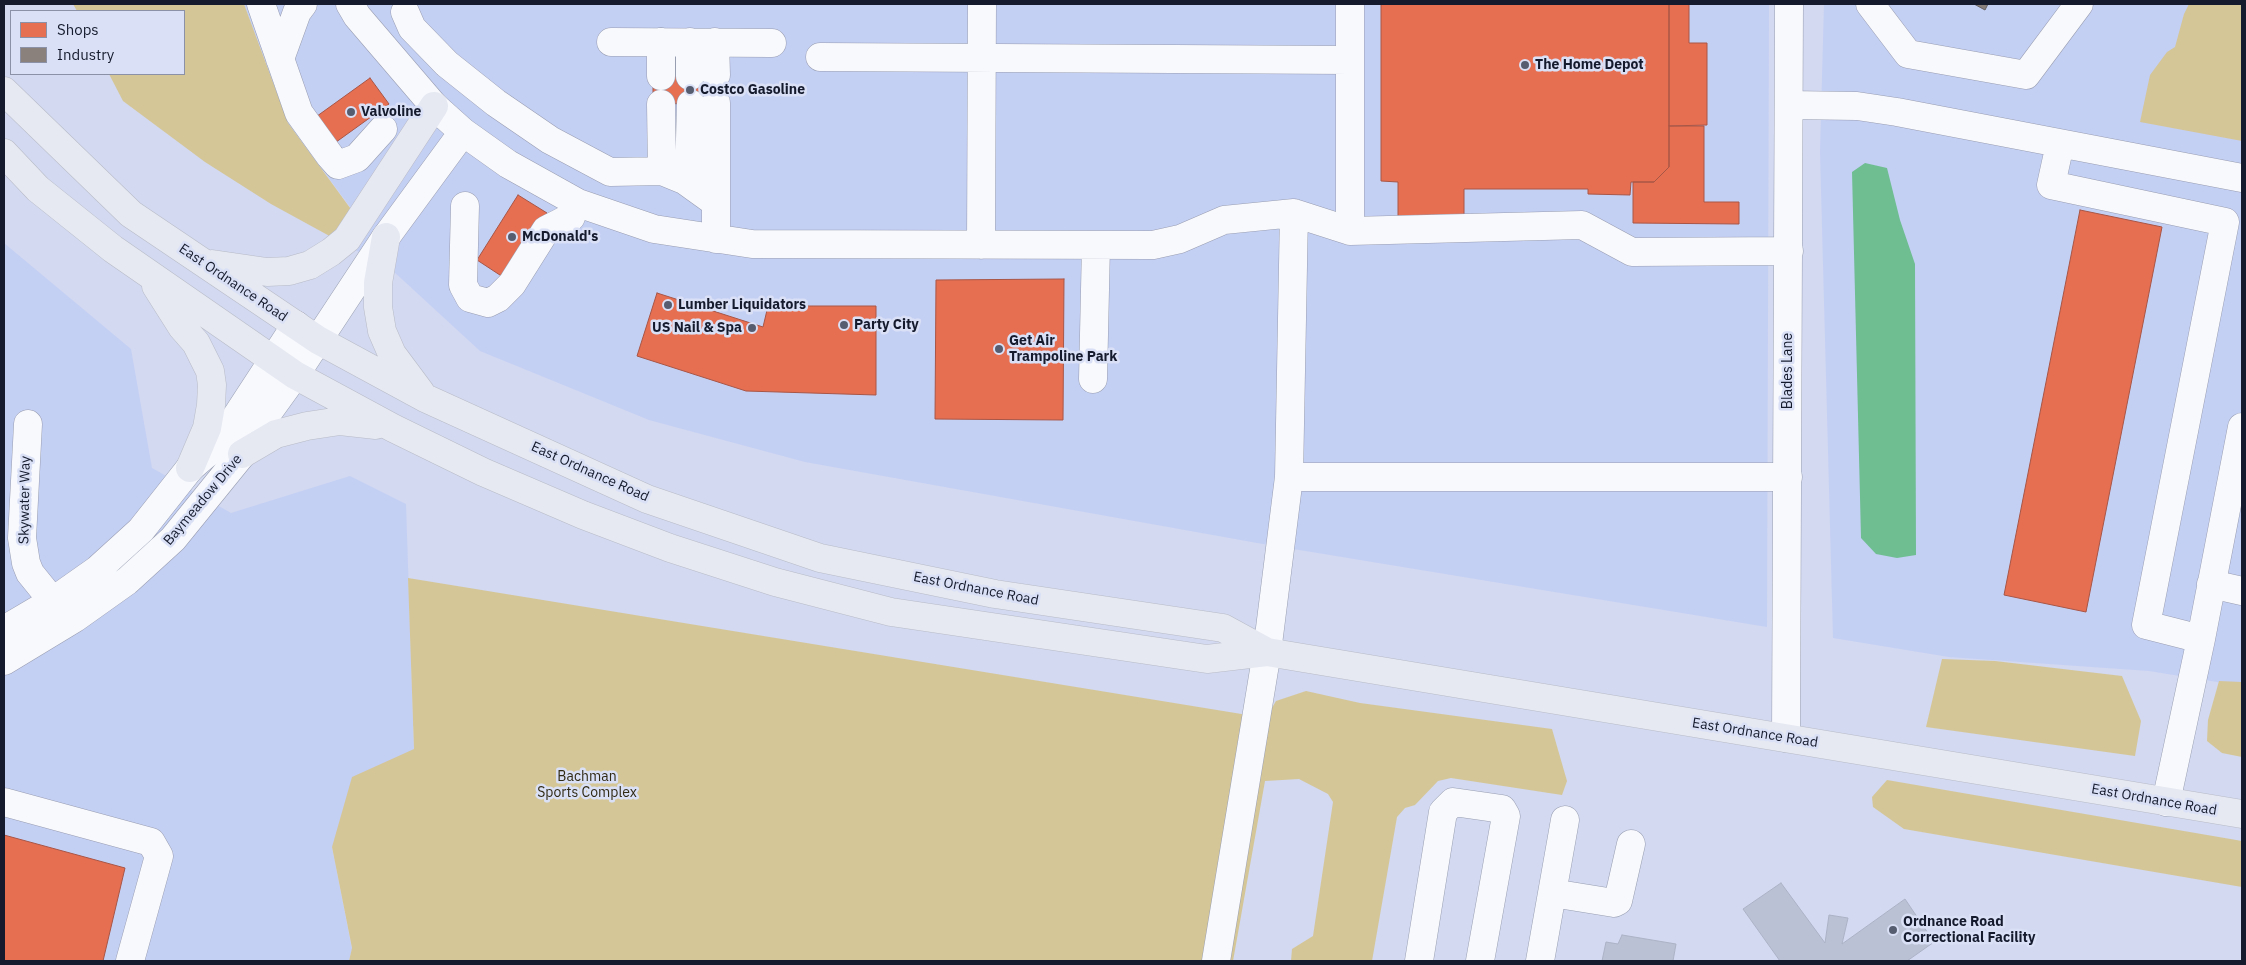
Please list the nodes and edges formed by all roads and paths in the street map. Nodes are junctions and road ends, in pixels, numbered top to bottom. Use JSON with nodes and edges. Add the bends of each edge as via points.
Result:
{"nodes":[{"id":1,"x":261,"y":4,"type":"edge"},
{"id":2,"x":303,"y":4,"type":"edge"},
{"id":3,"x":350,"y":4,"type":"edge"},
{"id":4,"x":982,"y":4,"type":"edge"},
{"id":5,"x":1350,"y":4,"type":"edge"},
{"id":6,"x":1789,"y":4,"type":"edge"},
{"id":7,"x":1870,"y":4,"type":"edge"},
{"id":8,"x":2079,"y":4,"type":"edge"},
{"id":9,"x":405,"y":12,"type":"dead end"},
{"id":10,"x":611,"y":42,"type":"dead end"},
{"id":11,"x":661,"y":42,"type":"junction"},
{"id":12,"x":703,"y":42,"type":"junction"},
{"id":13,"x":772,"y":43,"type":"dead end"},
{"id":14,"x":820,"y":57,"type":"dead end"},
{"id":15,"x":982,"y":58,"type":"junction"},
{"id":16,"x":280,"y":59,"type":"junction"},
{"id":17,"x":1350,"y":60,"type":"junction"},
{"id":18,"x":703,"y":75,"type":"dead end"},
{"id":19,"x":661,"y":76,"type":"dead end"},
{"id":20,"x":4,"y":91,"type":"edge"},
{"id":21,"x":661,"y":104,"type":"dead end"},
{"id":22,"x":1789,"y":105,"type":"junction"},
{"id":23,"x":434,"y":106,"type":"junction"},
{"id":24,"x":383,"y":129,"type":"dead end"},
{"id":25,"x":463,"y":132,"type":"junction"},
{"id":26,"x":2060,"y":144,"type":"junction"},
{"id":27,"x":4,"y":153,"type":"edge"},
{"id":28,"x":662,"y":171,"type":"junction"},
{"id":29,"x":2242,"y":178,"type":"edge"},
{"id":30,"x":693,"y":186,"type":"junction"},
{"id":31,"x":716,"y":203,"type":"junction"},
{"id":32,"x":465,"y":206,"type":"dead end"},
{"id":33,"x":1294,"y":213,"type":"junction"},
{"id":34,"x":572,"y":217,"type":"dead end"},
{"id":35,"x":1350,"y":231,"type":"junction"},
{"id":36,"x":386,"y":237,"type":"junction"},
{"id":37,"x":716,"y":239,"type":"junction"},
{"id":38,"x":981,"y":245,"type":"junction"},
{"id":39,"x":1096,"y":245,"type":"junction"},
{"id":40,"x":1789,"y":251,"type":"junction"},
{"id":41,"x":200,"y":261,"type":"junction"},
{"id":42,"x":150,"y":276,"type":"junction"},
{"id":43,"x":307,"y":332,"type":"junction"},
{"id":44,"x":284,"y":368,"type":"junction"},
{"id":45,"x":1093,"y":379,"type":"dead end"},
{"id":46,"x":425,"y":398,"type":"junction"},
{"id":47,"x":28,"y":424,"type":"dead end"},
{"id":48,"x":2242,"y":427,"type":"edge"},
{"id":49,"x":392,"y":428,"type":"junction"},
{"id":50,"x":242,"y":454,"type":"junction"},
{"id":51,"x":190,"y":468,"type":"junction"},
{"id":52,"x":1289,"y":476,"type":"junction"},
{"id":53,"x":1788,"y":477,"type":"junction"},
{"id":54,"x":2235,"y":498,"type":"edge"},
{"id":55,"x":14,"y":551,"type":"edge"},
{"id":56,"x":2211,"y":584,"type":"junction"},
{"id":57,"x":2242,"y":590,"type":"edge"},
{"id":58,"x":61,"y":611,"type":"junction"},
{"id":59,"x":4,"y":630,"type":"edge"},
{"id":60,"x":2201,"y":639,"type":"junction"},
{"id":61,"x":1266,"y":652,"type":"junction"},
{"id":62,"x":4,"y":661,"type":"edge"},
{"id":63,"x":1786,"y":738,"type":"junction"},
{"id":64,"x":4,"y":802,"type":"edge"},
{"id":65,"x":2166,"y":802,"type":"junction"},
{"id":66,"x":2242,"y":814,"type":"edge"},
{"id":67,"x":1565,"y":820,"type":"dead end"},
{"id":68,"x":1631,"y":844,"type":"dead end"},
{"id":69,"x":1552,"y":893,"type":"junction"},
{"id":70,"x":130,"y":961,"type":"edge"},
{"id":71,"x":1216,"y":961,"type":"edge"},
{"id":72,"x":1419,"y":961,"type":"edge"},
{"id":73,"x":1480,"y":961,"type":"edge"},
{"id":74,"x":1540,"y":961,"type":"edge"}],
"edges":[{"from":1,"to":16,"type":"street"},
{"from":2,"to":16,"type":"street"},
{"from":3,"to":23,"type":"street"},
{"from":4,"to":15,"type":"street"},
{"from":5,"to":17,"type":"street"},
{"from":6,"to":22,"type":"street","name":"Blades Lane"},
{"from":7,"to":8,"type":"street","via":[[1908,54],[2026,75]]},
{"from":9,"to":28,"type":"street","via":[[412,28],[447,64],[550,140],[610,172]]},
{"from":10,"to":11,"type":"street"},
{"from":11,"to":12,"type":"street"},
{"from":11,"to":19,"type":"street"},
{"from":12,"to":13,"type":"street"},
{"from":12,"to":18,"type":"street"},
{"from":14,"to":15,"type":"street"},
{"from":15,"to":17,"type":"street"},
{"from":15,"to":38,"type":"street"},
{"from":16,"to":24,"type":"street","via":[[299,113],[338,165],[357,158]]},
{"from":17,"to":35,"type":"street"},
{"from":20,"to":41,"type":"main road","name":"East Ordnance Road","via":[[131,214]]},
{"from":21,"to":28,"type":"street"},
{"from":22,"to":26,"type":"street","via":[[1857,106]]},
{"from":22,"to":40,"type":"street","name":"Blades Lane"},
{"from":23,"to":25,"type":"street"},
{"from":23,"to":41,"type":"main road","via":[[347,239],[331,252],[310,265],[289,271],[240,270]]},
{"from":25,"to":36,"type":"street","name":"Baymeadow Drive"},
{"from":25,"to":37,"type":"street","via":[[508,164],[578,203],[654,229]]},
{"from":26,"to":29,"type":"street"},
{"from":26,"to":60,"type":"street","via":[[2051,185],[2225,222],[2146,625]]},
{"from":27,"to":42,"type":"main road","name":"East Ordnance Road","via":[[38,189]]},
{"from":28,"to":30,"type":"street"},
{"from":30,"to":31,"type":"street"},
{"from":30,"to":31,"type":"street","via":[[689,174],[704,103]]},
{"from":31,"to":37,"type":"street"},
{"from":32,"to":34,"type":"street","via":[[463,285],[470,298],[488,303],[512,284],[546,230]]},
{"from":33,"to":35,"type":"street"},
{"from":33,"to":39,"type":"street","via":[[1224,220],[1180,239],[1153,245]]},
{"from":33,"to":52,"type":"street"},
{"from":35,"to":40,"type":"street","via":[[1582,225],[1632,252]]},
{"from":36,"to":43,"type":"street","name":"Baymeadow Drive"},
{"from":36,"to":46,"type":"main road","via":[[378,283],[382,331],[392,354]]},
{"from":37,"to":38,"type":"street","via":[[752,244]]},
{"from":38,"to":39,"type":"street"},
{"from":39,"to":45,"type":"street"},
{"from":40,"to":53,"type":"street","name":"Blades Lane"},
{"from":41,"to":43,"type":"main road","name":"East Ordnance Road"},
{"from":42,"to":44,"type":"main road","name":"East Ordnance Road"},
{"from":42,"to":51,"type":"main road","via":[[182,327],[196,342],[210,371],[212,386],[207,428]]},
{"from":43,"to":44,"type":"street","name":"Baymeadow Drive"},
{"from":43,"to":46,"type":"main road","name":"East Ordnance Road"},
{"from":44,"to":49,"type":"main road","name":"East Ordnance Road"},
{"from":44,"to":50,"type":"street","name":"Baymeadow Drive","via":[[269,411]]},
{"from":44,"to":51,"type":"street","name":"Baymeadow Drive","via":[[219,443]]},
{"from":46,"to":61,"type":"main road","name":"East Ordnance Road","via":[[647,498],[820,558],[995,594],[1223,628]]},
{"from":47,"to":55,"type":"street","name":"Skywater Way","via":[[22,538]]},
{"from":48,"to":54,"type":"street"},
{"from":49,"to":50,"type":"main road","via":[[340,421],[308,426],[276,434]]},
{"from":49,"to":61,"type":"main road","name":"East Ordnance Road","via":[[483,472],[670,548],[790,586],[891,612],[1207,659]]},
{"from":50,"to":58,"type":"street","name":"Baymeadow Drive","via":[[172,539],[127,581]]},
{"from":51,"to":58,"type":"street","name":"Baymeadow Drive","via":[[141,530],[97,570]]},
{"from":52,"to":53,"type":"street"},
{"from":52,"to":61,"type":"street"},
{"from":53,"to":63,"type":"street","name":"Blades Lane"},
{"from":54,"to":56,"type":"street"},
{"from":55,"to":58,"type":"street","name":"Skywater Way"},
{"from":56,"to":57,"type":"street"},
{"from":56,"to":60,"type":"street"},
{"from":58,"to":59,"type":"street","name":"Baymeadow Drive"},
{"from":58,"to":62,"type":"street","name":"Baymeadow Drive"},
{"from":60,"to":65,"type":"street"},
{"from":61,"to":63,"type":"main road","name":"East Ordnance Road"},
{"from":61,"to":71,"type":"street"},
{"from":63,"to":65,"type":"main road","name":"East Ordnance Road"},
{"from":64,"to":70,"type":"street","via":[[151,842],[159,856]]},
{"from":65,"to":66,"type":"main road","name":"East Ordnance Road"},
{"from":67,"to":69,"type":"street"},
{"from":68,"to":69,"type":"street","via":[[1618,901]]},
{"from":69,"to":74,"type":"street"},
{"from":72,"to":73,"type":"street","via":[[1443,812],[1453,802],[1502,809],[1506,816]]}]}
